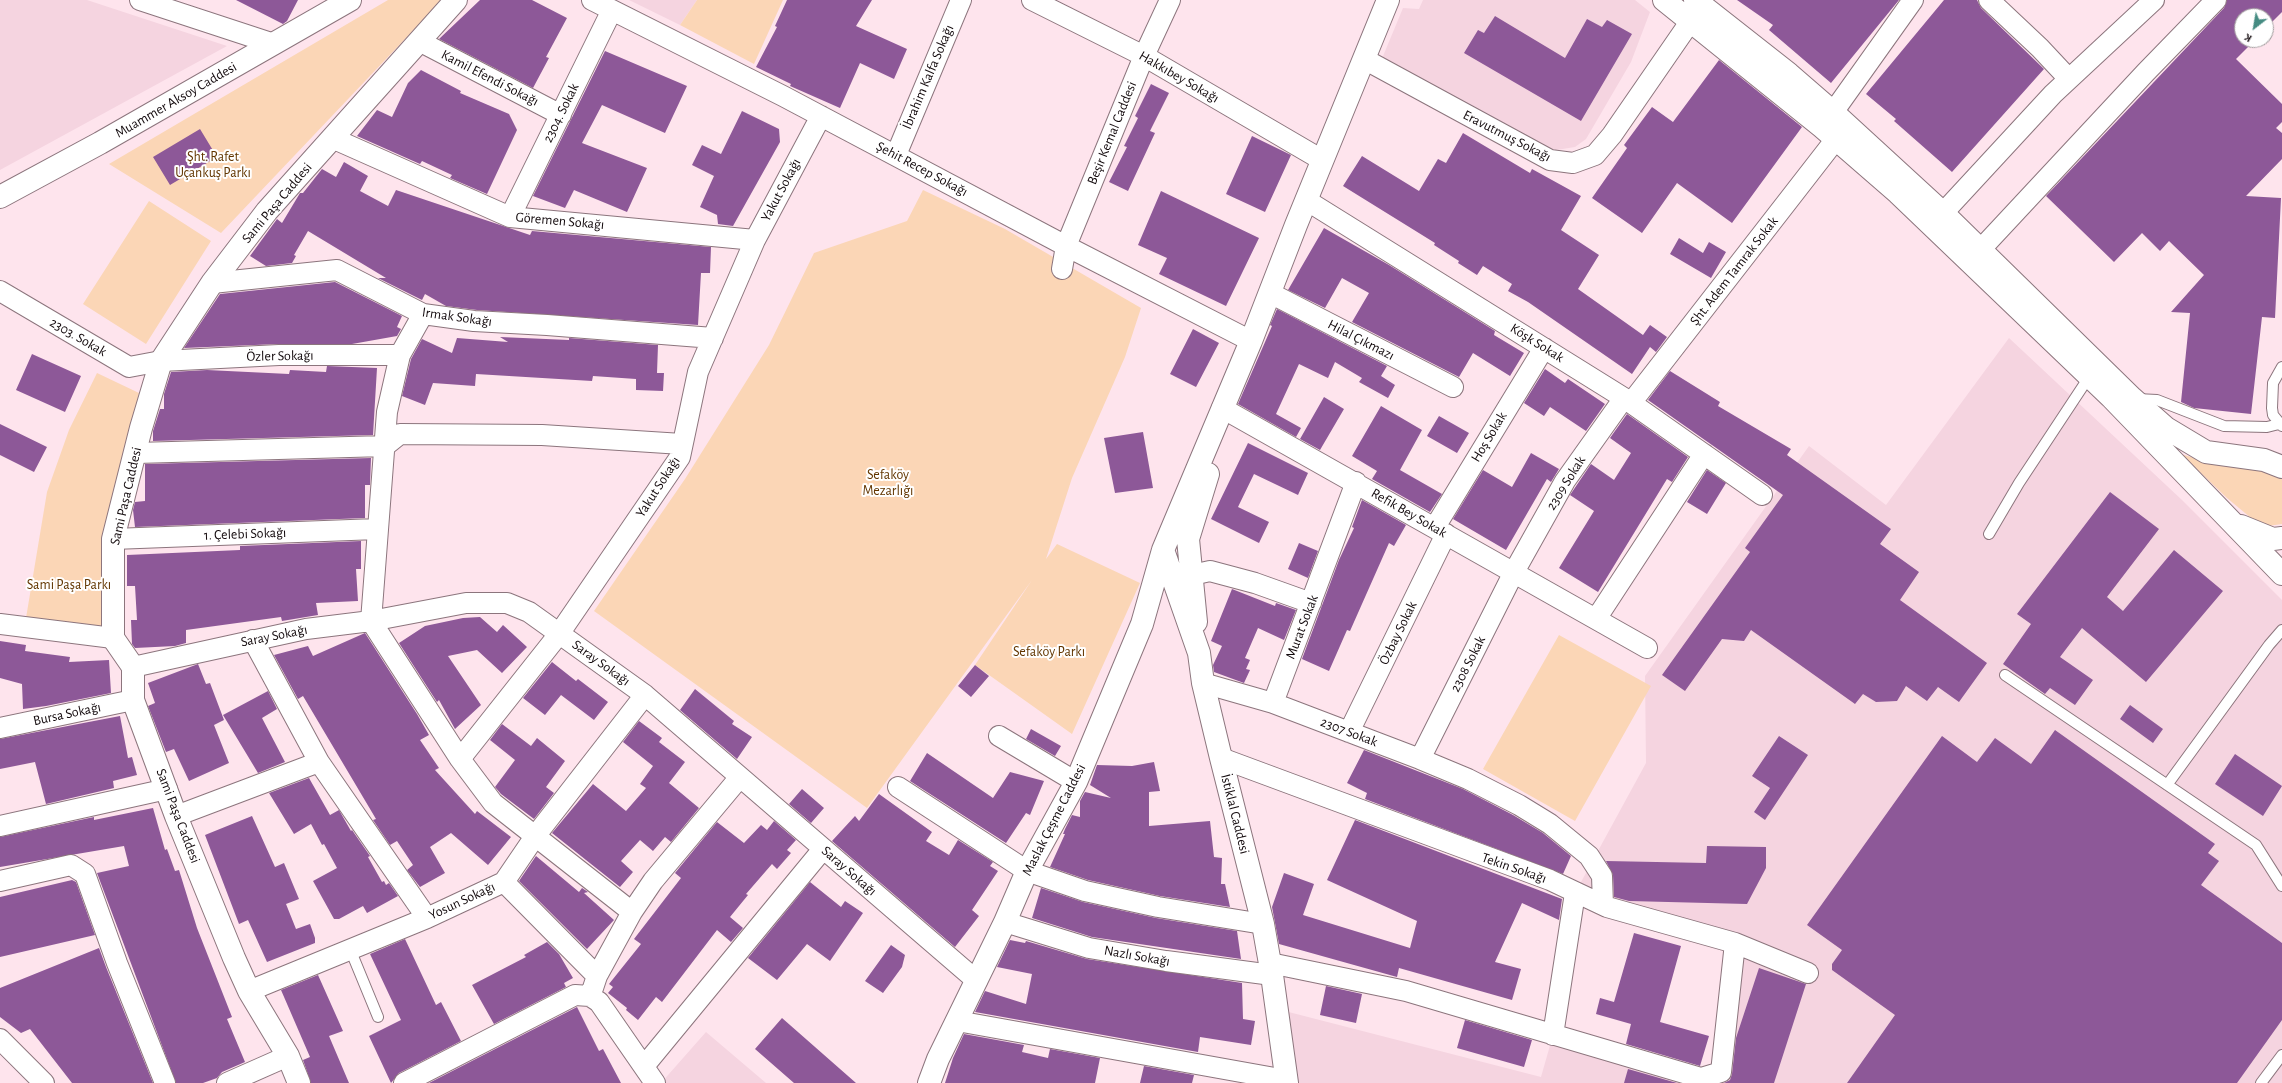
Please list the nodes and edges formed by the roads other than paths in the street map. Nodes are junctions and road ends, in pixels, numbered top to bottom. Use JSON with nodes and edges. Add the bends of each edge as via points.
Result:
{"nodes":[{"id":1,"x":140,"y":0,"type":"edge"},
{"id":2,"x":350,"y":0,"type":"edge"},
{"id":3,"x":456,"y":0,"type":"edge"},
{"id":4,"x":592,"y":0,"type":"edge"},
{"id":5,"x":961,"y":0,"type":"edge"},
{"id":6,"x":1032,"y":0,"type":"edge"},
{"id":7,"x":1170,"y":0,"type":"edge"},
{"id":8,"x":1388,"y":0,"type":"edge"},
{"id":9,"x":1664,"y":0,"type":"edge"},
{"id":10,"x":1695,"y":0,"type":"edge"},
{"id":11,"x":1913,"y":0,"type":"edge"},
{"id":12,"x":1989,"y":0,"type":"edge"},
{"id":13,"x":2154,"y":0,"type":"edge"},
{"id":14,"x":2216,"y":0,"type":"edge"},
{"id":15,"x":612,"y":10,"type":"junction"},
{"id":16,"x":1690,"y":22,"type":"junction"},
{"id":17,"x":418,"y":41,"type":"junction"},
{"id":18,"x":274,"y":44,"type":"junction"},
{"id":19,"x":1144,"y":56,"type":"junction"},
{"id":20,"x":1364,"y":59,"type":"junction"},
{"id":21,"x":2069,"y":79,"type":"junction"},
{"id":22,"x":561,"y":115,"type":"junction"},
{"id":23,"x":821,"y":116,"type":"junction"},
{"id":24,"x":1831,"y":126,"type":"junction"},
{"id":25,"x":332,"y":138,"type":"junction"},
{"id":26,"x":896,"y":154,"type":"junction"},
{"id":27,"x":1322,"y":160,"type":"junction"},
{"id":28,"x":0,"y":197,"type":"edge"},
{"id":29,"x":1306,"y":200,"type":"junction"},
{"id":30,"x":1943,"y":213,"type":"junction"},
{"id":31,"x":510,"y":217,"type":"junction"},
{"id":32,"x":755,"y":240,"type":"junction"},
{"id":33,"x":1066,"y":246,"type":"junction"},
{"id":34,"x":1981,"y":249,"type":"junction"},
{"id":35,"x":1062,"y":269,"type":"dead end"},
{"id":36,"x":212,"y":283,"type":"junction"},
{"id":37,"x":0,"y":291,"type":"edge"},
{"id":38,"x":1270,"y":293,"type":"junction"},
{"id":39,"x":422,"y":314,"type":"junction"},
{"id":40,"x":713,"y":338,"type":"junction"},
{"id":41,"x":1251,"y":341,"type":"junction"},
{"id":42,"x":1544,"y":348,"type":"junction"},
{"id":43,"x":400,"y":355,"type":"junction"},
{"id":44,"x":161,"y":361,"type":"junction"},
{"id":45,"x":2282,"y":367,"type":"edge"},
{"id":46,"x":2089,"y":377,"type":"junction"},
{"id":47,"x":1453,"y":387,"type":"dead end"},
{"id":48,"x":2132,"y":398,"type":"junction"},
{"id":49,"x":1628,"y":400,"type":"junction"},
{"id":50,"x":1222,"y":408,"type":"junction"},
{"id":51,"x":2280,"y":425,"type":"edge"},
{"id":52,"x":682,"y":444,"type":"junction"},
{"id":53,"x":385,"y":446,"type":"junction"},
{"id":54,"x":136,"y":454,"type":"junction"},
{"id":55,"x":1704,"y":454,"type":"junction"},
{"id":56,"x":2282,"y":467,"type":"edge"},
{"id":57,"x":1356,"y":482,"type":"junction"},
{"id":58,"x":1762,"y":495,"type":"dead end"},
{"id":59,"x":2235,"y":523,"type":"junction"},
{"id":60,"x":377,"y":529,"type":"junction"},
{"id":61,"x":1440,"y":530,"type":"junction"},
{"id":62,"x":1989,"y":534,"type":"dead end"},
{"id":63,"x":2282,"y":538,"type":"edge"},
{"id":64,"x":113,"y":539,"type":"junction"},
{"id":65,"x":1162,"y":550,"type":"junction"},
{"id":66,"x":1514,"y":572,"type":"junction"},
{"id":67,"x":2282,"y":574,"type":"edge"},
{"id":68,"x":1192,"y":575,"type":"junction"},
{"id":69,"x":1311,"y":603,"type":"junction"},
{"id":70,"x":1596,"y":619,"type":"junction"},
{"id":71,"x":371,"y":621,"type":"junction"},
{"id":72,"x":0,"y":624,"type":"edge"},
{"id":73,"x":2282,"y":630,"type":"edge"},
{"id":74,"x":559,"y":634,"type":"junction"},
{"id":75,"x":113,"y":638,"type":"junction"},
{"id":76,"x":253,"y":640,"type":"junction"},
{"id":77,"x":1647,"y":648,"type":"dead end"},
{"id":78,"x":1199,"y":653,"type":"junction"},
{"id":79,"x":133,"y":667,"type":"junction"},
{"id":80,"x":2005,"y":676,"type":"dead end"},
{"id":81,"x":1203,"y":683,"type":"junction"},
{"id":82,"x":645,"y":695,"type":"junction"},
{"id":83,"x":133,"y":700,"type":"junction"},
{"id":84,"x":1273,"y":703,"type":"junction"},
{"id":85,"x":0,"y":728,"type":"edge"},
{"id":86,"x":1349,"y":732,"type":"junction"},
{"id":87,"x":1000,"y":736,"type":"dead end"},
{"id":88,"x":1421,"y":757,"type":"junction"},
{"id":89,"x":1221,"y":758,"type":"junction"},
{"id":90,"x":460,"y":759,"type":"junction"},
{"id":91,"x":319,"y":762,"type":"junction"},
{"id":92,"x":740,"y":777,"type":"junction"},
{"id":93,"x":1076,"y":782,"type":"junction"},
{"id":94,"x":2167,"y":785,"type":"junction"},
{"id":95,"x":898,"y":787,"type":"dead end"},
{"id":96,"x":167,"y":789,"type":"junction"},
{"id":97,"x":176,"y":816,"type":"junction"},
{"id":98,"x":0,"y":826,"type":"edge"},
{"id":99,"x":536,"y":835,"type":"junction"},
{"id":100,"x":823,"y":848,"type":"junction"},
{"id":101,"x":1027,"y":871,"type":"junction"},
{"id":102,"x":0,"y":881,"type":"edge"},
{"id":103,"x":504,"y":882,"type":"junction"},
{"id":104,"x":2282,"y":886,"type":"edge"},
{"id":105,"x":1575,"y":893,"type":"junction"},
{"id":106,"x":1602,"y":905,"type":"junction"},
{"id":107,"x":632,"y":912,"type":"junction"},
{"id":108,"x":427,"y":918,"type":"junction"},
{"id":109,"x":1005,"y":922,"type":"junction"},
{"id":110,"x":1263,"y":924,"type":"junction"},
{"id":111,"x":1736,"y":943,"type":"junction"},
{"id":112,"x":350,"y":949,"type":"junction"},
{"id":113,"x":1271,"y":969,"type":"junction"},
{"id":114,"x":1808,"y":973,"type":"dead end"},
{"id":115,"x":597,"y":976,"type":"junction"},
{"id":116,"x":977,"y":980,"type":"junction"},
{"id":117,"x":248,"y":991,"type":"junction"},
{"id":118,"x":590,"y":996,"type":"junction"},
{"id":119,"x":378,"y":1017,"type":"dead end"},
{"id":120,"x":957,"y":1021,"type":"junction"},
{"id":121,"x":1553,"y":1035,"type":"junction"},
{"id":122,"x":0,"y":1039,"type":"edge"},
{"id":123,"x":2282,"y":1055,"type":"edge"},
{"id":124,"x":288,"y":1056,"type":"junction"},
{"id":125,"x":648,"y":1077,"type":"edge"},
{"id":126,"x":33,"y":1079,"type":"edge"},
{"id":127,"x":1287,"y":1081,"type":"edge"},
{"id":128,"x":165,"y":1083,"type":"edge"},
{"id":129,"x":227,"y":1083,"type":"edge"},
{"id":130,"x":299,"y":1083,"type":"edge"},
{"id":131,"x":404,"y":1083,"type":"edge"},
{"id":132,"x":929,"y":1083,"type":"edge"},
{"id":133,"x":2261,"y":1083,"type":"edge"}],
"edges":[{"from":1,"to":18,"type":"street"},
{"from":2,"to":18,"type":"street","name":"Muammer Aksoy Caddesi"},
{"from":3,"to":17,"type":"street","name":"Sami Paşa Caddesi"},
{"from":4,"to":15,"type":"street","name":"Şehit Recep Sokağı"},
{"from":5,"to":26,"type":"street","name":"İbrahim Kalfa Sokağı"},
{"from":6,"to":19,"type":"street","name":"Hakkıbey Sokağı"},
{"from":7,"to":19,"type":"street","name":"Beşir Kemal Caddesi"},
{"from":8,"to":20,"type":"street"},
{"from":9,"to":16,"type":"street"},
{"from":10,"to":24,"type":"street","via":[[1789,74]]},
{"from":11,"to":24,"type":"street","name":"Şht. Adem Tamrak Sokak"},
{"from":12,"to":21,"type":"street"},
{"from":13,"to":21,"type":"street"},
{"from":14,"to":34,"type":"street"},
{"from":15,"to":22,"type":"street","name":"2304. Sokak"},
{"from":15,"to":23,"type":"street","name":"Şehit Recep Sokağı"},
{"from":16,"to":20,"type":"street","name":"Eravutmuş Sokağı","via":[[1612,135],[1595,155],[1573,163],[1550,160]]},
{"from":16,"to":24,"type":"street"},
{"from":17,"to":22,"type":"street","name":"Kamil Efendi Sokağı"},
{"from":17,"to":25,"type":"street","name":"Sami Paşa Caddesi"},
{"from":18,"to":28,"type":"street","name":"Muammer Aksoy Caddesi"},
{"from":19,"to":27,"type":"street","name":"Hakkıbey Sokağı"},
{"from":19,"to":33,"type":"street","name":"Beşir Kemal Caddesi"},
{"from":20,"to":27,"type":"street"},
{"from":21,"to":30,"type":"street"},
{"from":22,"to":31,"type":"street","name":"2304. Sokak"},
{"from":23,"to":26,"type":"street","name":"Şehit Recep Sokağı"},
{"from":23,"to":32,"type":"street","name":"Yakut Sokağı"},
{"from":24,"to":30,"type":"street"},
{"from":24,"to":46,"type":"street"},
{"from":24,"to":49,"type":"street","name":"Şht. Adem Tamrak Sokak"},
{"from":25,"to":31,"type":"street","name":"Göremen Sokağı"},
{"from":25,"to":36,"type":"street","name":"Sami Paşa Caddesi","via":[[267,211]]},
{"from":26,"to":33,"type":"street","name":"Şehit Recep Sokağı"},
{"from":27,"to":29,"type":"street"},
{"from":29,"to":38,"type":"street"},
{"from":29,"to":42,"type":"street","name":"Köşk Sokak"},
{"from":30,"to":34,"type":"street"},
{"from":31,"to":32,"type":"street","name":"Göremen Sokağı"},
{"from":32,"to":40,"type":"street","name":"Yakut Sokağı"},
{"from":33,"to":35,"type":"street","name":"Beşir Kemal Caddesi"},
{"from":33,"to":41,"type":"street","name":"Şehit Recep Sokağı"},
{"from":34,"to":48,"type":"street"},
{"from":36,"to":39,"type":"street","name":"Irmak Sokağı","via":[[337,270]]},
{"from":36,"to":44,"type":"street","name":"Sami Paşa Caddesi"},
{"from":37,"to":44,"type":"street","name":"2303. Sokak","via":[[129,367]]},
{"from":38,"to":41,"type":"street"},
{"from":38,"to":47,"type":"street","name":"Hilal Çıkmazı"},
{"from":39,"to":40,"type":"street","name":"Irmak Sokağı","via":[[474,321],[547,324]]},
{"from":39,"to":43,"type":"street"},
{"from":40,"to":52,"type":"street","name":"Yakut Sokağı","via":[[698,372]]},
{"from":41,"to":50,"type":"street"},
{"from":42,"to":49,"type":"street","name":"Köşk Sokak"},
{"from":42,"to":61,"type":"street","name":"Hoş Sokak"},
{"from":43,"to":44,"type":"street","name":"Özler Sokağı","via":[[279,355]]},
{"from":43,"to":53,"type":"street","via":[[387,412]]},
{"from":44,"to":54,"type":"street","name":"Sami Paşa Caddesi"},
{"from":45,"to":51,"type":"lane","via":[[2273,383],[2273,415]]},
{"from":46,"to":59,"type":"street"},
{"from":46,"to":62,"type":"lane"},
{"from":48,"to":51,"type":"lane","via":[[2157,400],[2224,426],[2267,428]]},
{"from":48,"to":56,"type":"street","via":[[2166,428],[2206,452],[2264,460]]},
{"from":49,"to":55,"type":"street","name":"Köşk Sokak"},
{"from":49,"to":66,"type":"street","name":"2309 Sokak","via":[[1565,481]]},
{"from":50,"to":57,"type":"street","name":"Refik Bey Sokak"},
{"from":50,"to":65,"type":"street","name":"Maslak Çeşme Caddesi"},
{"from":50,"to":68,"type":"street","via":[[1212,459],[1188,539]]},
{"from":52,"to":53,"type":"street","via":[[542,435],[400,434]]},
{"from":52,"to":74,"type":"street","name":"Yakut Sokağı","via":[[680,457]]},
{"from":53,"to":54,"type":"street"},
{"from":53,"to":60,"type":"street"},
{"from":54,"to":64,"type":"street","name":"Sami Paşa Caddesi"},
{"from":55,"to":58,"type":"street","name":"Köşk Sokak"},
{"from":55,"to":70,"type":"street"},
{"from":57,"to":61,"type":"street","name":"Refik Bey Sokak"},
{"from":57,"to":69,"type":"street","name":"Murat Sokak"},
{"from":59,"to":63,"type":"street","via":[[2263,536]]},
{"from":59,"to":67,"type":"street"},
{"from":60,"to":64,"type":"street","name":"1. Çelebi Sokağı"},
{"from":60,"to":71,"type":"street"},
{"from":61,"to":66,"type":"street","name":"Refik Bey Sokak"},
{"from":61,"to":86,"type":"street","name":"Özbay Sokak"},
{"from":64,"to":75,"type":"street","name":"Sami Paşa Caddesi"},
{"from":65,"to":78,"type":"street","name":"İstiklal Caddesi"},
{"from":65,"to":93,"type":"street","name":"Maslak Çeşme Caddesi","via":[[1142,624]]},
{"from":66,"to":70,"type":"street","name":"Refik Bey Sokak"},
{"from":66,"to":88,"type":"street","name":"2308 Sokak"},
{"from":68,"to":69,"type":"street","via":[[1210,571],[1255,583]]},
{"from":68,"to":78,"type":"street"},
{"from":69,"to":84,"type":"street","name":"Murat Sokak"},
{"from":70,"to":77,"type":"street","name":"Refik Bey Sokak"},
{"from":71,"to":74,"type":"street","name":"Saray Sokağı","via":[[466,603],[507,603],[529,612]]},
{"from":71,"to":76,"type":"street","name":"Saray Sokağı","via":[[306,629]]},
{"from":71,"to":90,"type":"street"},
{"from":72,"to":75,"type":"street"},
{"from":73,"to":94,"type":"lane"},
{"from":74,"to":82,"type":"street","name":"Saray Sokağı"},
{"from":74,"to":90,"type":"street","name":"Yakut Sokağı"},
{"from":75,"to":79,"type":"street"},
{"from":76,"to":79,"type":"street","name":"Saray Sokağı"},
{"from":76,"to":91,"type":"street"},
{"from":78,"to":81,"type":"street","name":"İstiklal Caddesi"},
{"from":79,"to":83,"type":"street","name":"Sami Paşa Caddesi"},
{"from":80,"to":94,"type":"lane"},
{"from":81,"to":84,"type":"street"},
{"from":81,"to":89,"type":"street","name":"İstiklal Caddesi"},
{"from":82,"to":92,"type":"street","name":"Saray Sokağı"},
{"from":82,"to":99,"type":"street","name":"Yosun Sokağı"},
{"from":83,"to":85,"type":"street","name":"Bursa Sokağı"},
{"from":83,"to":96,"type":"street","name":"Sami Paşa Caddesi"},
{"from":84,"to":86,"type":"street","name":"2307 Sokak"},
{"from":86,"to":88,"type":"street","name":"2307 Sokak"},
{"from":87,"to":93,"type":"street"},
{"from":88,"to":106,"type":"street","name":"2307 Sokak","via":[[1519,805],[1550,824],[1594,862],[1602,876]]},
{"from":89,"to":105,"type":"street","name":"Tekin Sokağı","via":[[1550,880]]},
{"from":89,"to":110,"type":"street","name":"İstiklal Caddesi"},
{"from":90,"to":99,"type":"street","via":[[493,803]]},
{"from":91,"to":97,"type":"street"},
{"from":91,"to":108,"type":"street"},
{"from":92,"to":100,"type":"street","name":"Saray Sokağı"},
{"from":92,"to":107,"type":"street","via":[[653,881]]},
{"from":93,"to":101,"type":"street","name":"Maslak Çeşme Caddesi"},
{"from":94,"to":104,"type":"lane","via":[[2256,845]]},
{"from":95,"to":101,"type":"street"},
{"from":96,"to":97,"type":"street","name":"Sami Paşa Caddesi"},
{"from":96,"to":98,"type":"street"},
{"from":97,"to":117,"type":"street","name":"Sami Paşa Caddesi"},
{"from":99,"to":103,"type":"street","name":"Yosun Sokağı"},
{"from":99,"to":107,"type":"street"},
{"from":100,"to":116,"type":"street","name":"Saray Sokağı"},
{"from":100,"to":125,"type":"street"},
{"from":101,"to":109,"type":"street","name":"Maslak Çeşme Caddesi"},
{"from":101,"to":110,"type":"street","via":[[1093,893],[1158,907]]},
{"from":102,"to":128,"type":"street","via":[[71,865],[85,874]]},
{"from":103,"to":108,"type":"street","name":"Yosun Sokağı"},
{"from":103,"to":115,"type":"street"},
{"from":105,"to":106,"type":"street","name":"Tekin Sokağı"},
{"from":105,"to":121,"type":"street"},
{"from":106,"to":111,"type":"street","name":"Tekin Sokağı"},
{"from":107,"to":115,"type":"street"},
{"from":108,"to":112,"type":"street","name":"Yosun Sokağı"},
{"from":109,"to":113,"type":"street","name":"Nazlı Sokağı","via":[[1090,948],[1166,961]]},
{"from":109,"to":116,"type":"street","name":"Maslak Çeşme Caddesi"},
{"from":110,"to":113,"type":"street","name":"İstiklal Caddesi"},
{"from":111,"to":114,"type":"street","name":"Tekin Sokağı"},
{"from":111,"to":121,"type":"street","name":"Nazlı Sokağı","via":[[1721,1072],[1701,1078]]},
{"from":112,"to":117,"type":"street","name":"Yosun Sokağı"},
{"from":112,"to":119,"type":"lane"},
{"from":113,"to":121,"type":"street","name":"Nazlı Sokağı","via":[[1406,991]]},
{"from":113,"to":127,"type":"street","name":"İstiklal Caddesi"},
{"from":115,"to":118,"type":"street"},
{"from":116,"to":120,"type":"street","name":"Maslak Çeşme Caddesi"},
{"from":117,"to":124,"type":"street","name":"Sami Paşa Caddesi"},
{"from":118,"to":125,"type":"street","via":[[599,1002]]},
{"from":118,"to":131,"type":"street","via":[[576,995]]},
{"from":120,"to":127,"type":"street"},
{"from":120,"to":132,"type":"street","name":"Maslak Çeşme Caddesi"},
{"from":122,"to":126,"type":"street"},
{"from":123,"to":133,"type":"lane"},
{"from":124,"to":129,"type":"street"},
{"from":124,"to":130,"type":"street","name":"Sami Paşa Caddesi"}]}
